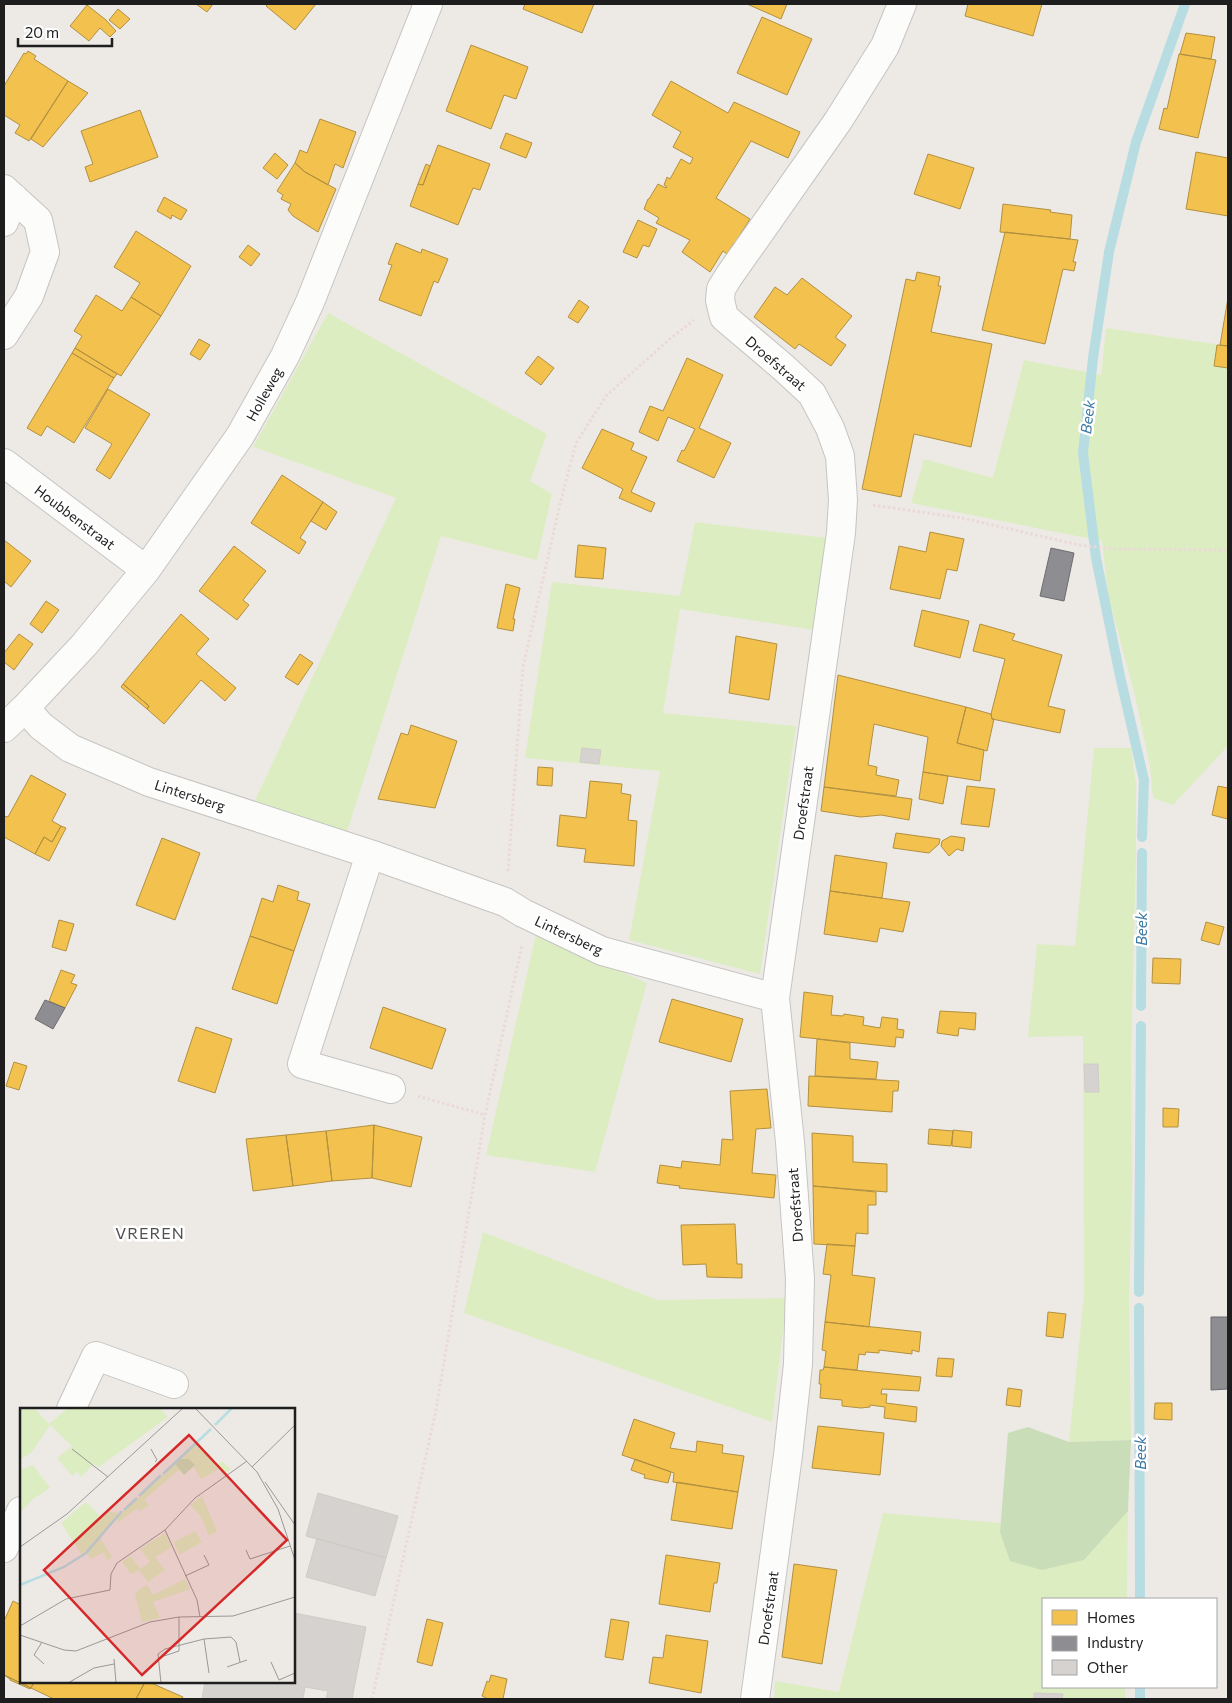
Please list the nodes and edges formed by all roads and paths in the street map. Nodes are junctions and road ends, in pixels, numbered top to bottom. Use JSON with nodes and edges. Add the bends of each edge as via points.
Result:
{"nodes":[{"id":1,"x":428,"y":4,"type":"edge"},
{"id":2,"x":902,"y":4,"type":"edge"},
{"id":3,"x":7,"y":203,"type":"edge"},
{"id":4,"x":720,"y":300,"type":"junction"},
{"id":5,"x":4,"y":335,"type":"edge"},
{"id":6,"x":4,"y":464,"type":"edge"},
{"id":7,"x":844,"y":500,"type":"junction"},
{"id":8,"x":1228,"y":550,"type":"edge"},
{"id":9,"x":146,"y":570,"type":"junction"},
{"id":10,"x":25,"y":708,"type":"junction"},
{"id":11,"x":4,"y":728,"type":"edge"},
{"id":12,"x":370,"y":854,"type":"junction"},
{"id":13,"x":514,"y":907,"type":"junction"},
{"id":14,"x":774,"y":998,"type":"junction"},
{"id":15,"x":391,"y":1089,"type":"joint"},
{"id":16,"x":485,"y":1115,"type":"junction"},
{"id":17,"x":174,"y":1384,"type":"dead end"},
{"id":18,"x":71,"y":1408,"type":"edge"},
{"id":19,"x":20,"y":1514,"type":"edge"},
{"id":20,"x":4,"y":1548,"type":"edge"},
{"id":21,"x":372,"y":1699,"type":"edge"},
{"id":22,"x":755,"y":1699,"type":"edge"}],
"edges":[{"from":1,"to":9,"type":"street","name":"Holleweg","via":[[310,302],[285,356],[240,436]]},
{"from":2,"to":4,"type":"street","via":[[885,46],[838,121],[729,276],[721,289]]},
{"from":3,"to":5,"type":"street","via":[[38,220],[46,252],[29,296]]},
{"from":4,"to":7,"type":"street","name":"Droefstraat","via":[[724,317],[812,394],[840,456]]},
{"from":4,"to":13,"type":"path","via":[[606,396],[576,443],[523,667]]},
{"from":6,"to":9,"type":"street","name":"Houbbenstraat"},
{"from":7,"to":8,"type":"path","via":[[962,518],[1112,549]]},
{"from":7,"to":14,"type":"street","name":"Droefstraat"},
{"from":9,"to":10,"type":"street","name":"Holleweg","via":[[84,645]]},
{"from":10,"to":11,"type":"street","name":"Holleweg"},
{"from":10,"to":12,"type":"street","name":"Lintersberg","via":[[41,726],[70,748],[149,782]]},
{"from":12,"to":13,"type":"street","name":"Lintersberg"},
{"from":12,"to":15,"type":"street","via":[[302,1064]]},
{"from":13,"to":14,"type":"street","name":"Lintersberg","via":[[602,951]]},
{"from":13,"to":16,"type":"path","via":[[522,941]]},
{"from":14,"to":22,"type":"street","name":"Droefstraat","via":[[790,1142],[800,1279],[798,1364]]},
{"from":15,"to":16,"type":"path"},
{"from":16,"to":21,"type":"path","via":[[436,1410]]},
{"from":17,"to":18,"type":"street","via":[[96,1356]]},
{"from":19,"to":20,"type":"street"}]}
